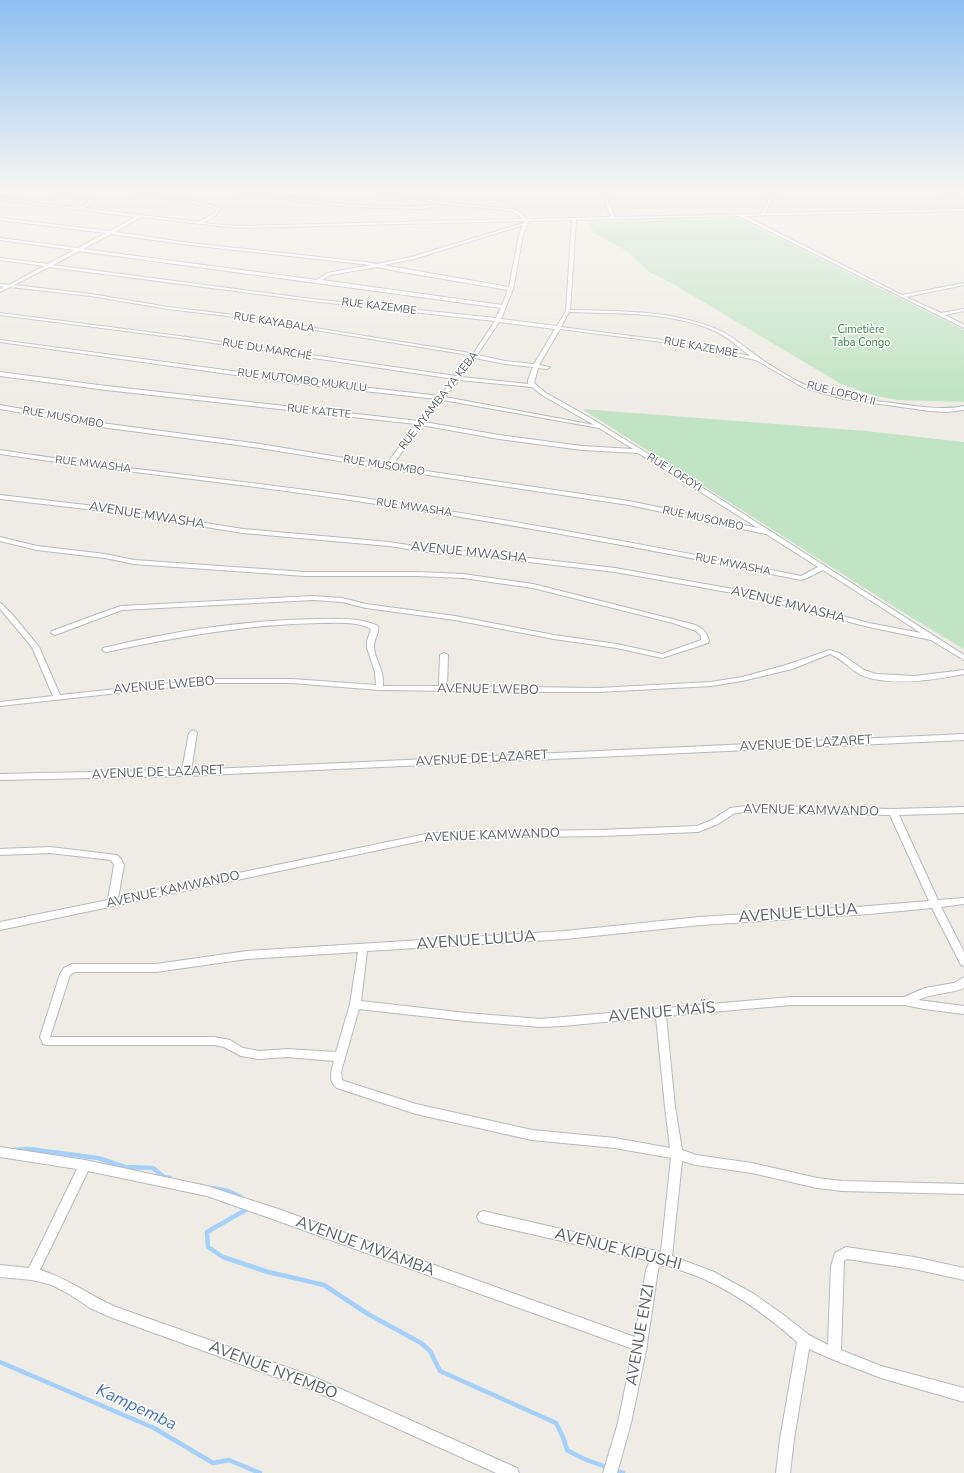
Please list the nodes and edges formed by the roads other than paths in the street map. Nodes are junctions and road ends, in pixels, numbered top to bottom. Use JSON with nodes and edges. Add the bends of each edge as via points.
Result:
{"nodes":[{"id":1,"x":62,"y":258,"type":"edge"},
{"id":2,"x":139,"y":258,"type":"edge"},
{"id":3,"x":313,"y":258,"type":"edge"},
{"id":4,"x":409,"y":258,"type":"edge"},
{"id":5,"x":518,"y":258,"type":"edge"},
{"id":6,"x":572,"y":258,"type":"edge"},
{"id":7,"x":825,"y":258,"type":"edge"},
{"id":8,"x":0,"y":260,"type":"edge"},
{"id":9,"x":378,"y":265,"type":"junction"},
{"id":10,"x":46,"y":266,"type":"junction"},
{"id":11,"x":318,"y":280,"type":"junction"},
{"id":12,"x":0,"y":284,"type":"edge"},
{"id":13,"x":964,"y":284,"type":"edge"},
{"id":14,"x":9,"y":286,"type":"junction"},
{"id":15,"x":511,"y":289,"type":"junction"},
{"id":16,"x":0,"y":291,"type":"edge"},
{"id":17,"x":902,"y":296,"type":"junction"},
{"id":18,"x":503,"y":307,"type":"junction"},
{"id":19,"x":964,"y":310,"type":"edge"},
{"id":20,"x":568,"y":311,"type":"junction"},
{"id":21,"x":0,"y":314,"type":"edge"},
{"id":22,"x":940,"y":315,"type":"junction"},
{"id":23,"x":498,"y":320,"type":"junction"},
{"id":24,"x":964,"y":327,"type":"edge"},
{"id":25,"x":557,"y":328,"type":"junction"},
{"id":26,"x":0,"y":341,"type":"edge"},
{"id":27,"x":474,"y":357,"type":"junction"},
{"id":28,"x":758,"y":359,"type":"junction"},
{"id":29,"x":536,"y":366,"type":"junction"},
{"id":30,"x":547,"y":367,"type":"dead end"},
{"id":31,"x":0,"y":374,"type":"edge"},
{"id":32,"x":458,"y":378,"type":"junction"},
{"id":33,"x":533,"y":386,"type":"junction"},
{"id":34,"x":443,"y":398,"type":"junction"},
{"id":35,"x":0,"y":407,"type":"edge"},
{"id":36,"x":964,"y":408,"type":"edge"},
{"id":37,"x":420,"y":423,"type":"junction"},
{"id":38,"x":602,"y":428,"type":"junction"},
{"id":39,"x":638,"y":451,"type":"junction"},
{"id":40,"x":0,"y":452,"type":"edge"},
{"id":41,"x":388,"y":467,"type":"junction"},
{"id":42,"x":0,"y":497,"type":"edge"},
{"id":43,"x":766,"y":532,"type":"junction"},
{"id":44,"x":0,"y":539,"type":"edge"},
{"id":45,"x":822,"y":568,"type":"junction"},
{"id":46,"x":0,"y":605,"type":"edge"},
{"id":47,"x":55,"y":632,"type":"dead end"},
{"id":48,"x":933,"y":638,"type":"junction"},
{"id":49,"x":106,"y":650,"type":"dead end"},
{"id":50,"x":444,"y":655,"type":"dead end"},
{"id":51,"x":964,"y":658,"type":"edge"},
{"id":52,"x":964,"y":672,"type":"edge"},
{"id":53,"x":379,"y":688,"type":"junction"},
{"id":54,"x":443,"y":689,"type":"junction"},
{"id":55,"x":58,"y":698,"type":"junction"},
{"id":56,"x":0,"y":704,"type":"edge"},
{"id":57,"x":194,"y":733,"type":"dead end"},
{"id":58,"x":964,"y":737,"type":"edge"},
{"id":59,"x":186,"y":773,"type":"junction"},
{"id":60,"x":0,"y":777,"type":"edge"},
{"id":61,"x":964,"y":810,"type":"edge"},
{"id":62,"x":893,"y":812,"type":"junction"},
{"id":63,"x":0,"y":852,"type":"edge"},
{"id":64,"x":964,"y":901,"type":"edge"},
{"id":65,"x":112,"y":903,"type":"junction"},
{"id":66,"x":935,"y":904,"type":"junction"},
{"id":67,"x":0,"y":926,"type":"edge"},
{"id":68,"x":363,"y":948,"type":"junction"},
{"id":69,"x":964,"y":962,"type":"edge"},
{"id":70,"x":964,"y":981,"type":"edge"},
{"id":71,"x":906,"y":1001,"type":"junction"},
{"id":72,"x":355,"y":1004,"type":"junction"},
{"id":73,"x":964,"y":1010,"type":"edge"},
{"id":74,"x":660,"y":1012,"type":"junction"},
{"id":75,"x":341,"y":1057,"type":"junction"},
{"id":76,"x":0,"y":1152,"type":"edge"},
{"id":77,"x":676,"y":1154,"type":"junction"},
{"id":78,"x":84,"y":1165,"type":"junction"},
{"id":79,"x":964,"y":1189,"type":"edge"},
{"id":80,"x":483,"y":1218,"type":"dead end"},
{"id":81,"x":666,"y":1259,"type":"junction"},
{"id":82,"x":0,"y":1271,"type":"edge"},
{"id":83,"x":32,"y":1274,"type":"junction"},
{"id":84,"x":964,"y":1274,"type":"edge"},
{"id":85,"x":804,"y":1340,"type":"junction"},
{"id":86,"x":641,"y":1346,"type":"junction"},
{"id":87,"x":834,"y":1354,"type":"junction"},
{"id":88,"x":964,"y":1395,"type":"edge"},
{"id":89,"x":512,"y":1473,"type":"edge"},
{"id":90,"x":610,"y":1473,"type":"edge"},
{"id":91,"x":783,"y":1473,"type":"edge"}],
"edges":[{"from":1,"to":10,"type":"street"},
{"from":2,"to":11,"type":"street"},
{"from":3,"to":9,"type":"street"},
{"from":4,"to":9,"type":"street"},
{"from":5,"to":15,"type":"street","name":"RUE MYAMBA YA KEBA"},
{"from":6,"to":20,"type":"street"},
{"from":7,"to":17,"type":"street"},
{"from":8,"to":10,"type":"street","name":"RUE KAZEMBE"},
{"from":9,"to":11,"type":"street","via":[[329,274]]},
{"from":9,"to":15,"type":"street"},
{"from":10,"to":14,"type":"street"},
{"from":10,"to":23,"type":"street","name":"RUE KAZEMBE","via":[[312,300]]},
{"from":11,"to":18,"type":"street"},
{"from":12,"to":14,"type":"street","name":"RUE KAYABALA"},
{"from":13,"to":17,"type":"street"},
{"from":14,"to":16,"type":"street"},
{"from":14,"to":27,"type":"street","name":"RUE KAYABALA","via":[[241,317],[464,353]]},
{"from":15,"to":18,"type":"street","name":"RUE MYAMBA YA KEBA"},
{"from":17,"to":22,"type":"street"},
{"from":18,"to":23,"type":"street","name":"RUE MYAMBA YA KEBA"},
{"from":19,"to":22,"type":"street"},
{"from":20,"to":25,"type":"street"},
{"from":20,"to":28,"type":"street","name":"RUE LOFOYI II","via":[[637,314],[687,320],[720,331]]},
{"from":21,"to":32,"type":"street","name":"RUE DU MARCHÉ","via":[[187,338]]},
{"from":22,"to":24,"type":"street"},
{"from":23,"to":25,"type":"street","name":"RUE KAZEMBE"},
{"from":23,"to":27,"type":"street","name":"RUE MYAMBA YA KEBA"},
{"from":25,"to":28,"type":"street","name":"RUE KAZEMBE","via":[[678,343]]},
{"from":25,"to":29,"type":"street"},
{"from":26,"to":34,"type":"street","name":"RUE MUTOMBO MUKULU","via":[[300,382]]},
{"from":27,"to":29,"type":"street","name":"RUE KAYABALA"},
{"from":27,"to":32,"type":"street","name":"RUE MYAMBA YA KEBA"},
{"from":28,"to":36,"type":"street","name":"RUE LOFOYI II","via":[[800,384],[832,394],[877,404],[939,410]]},
{"from":29,"to":30,"type":"street","name":"RUE KAYABALA"},
{"from":29,"to":33,"type":"street","via":[[531,380]]},
{"from":31,"to":37,"type":"street","name":"RUE KATETE"},
{"from":32,"to":33,"type":"street","name":"RUE DU MARCHÉ"},
{"from":32,"to":34,"type":"street","name":"RUE MYAMBA YA KEBA"},
{"from":33,"to":38,"type":"street","name":"RUE LOFOYI"},
{"from":34,"to":37,"type":"street","name":"RUE MYAMBA YA KEBA"},
{"from":34,"to":38,"type":"street","name":"RUE MUTOMBO MUKULU"},
{"from":35,"to":41,"type":"street","name":"RUE MUSOMBO","via":[[101,425],[260,446]]},
{"from":37,"to":39,"type":"street","name":"RUE KATETE","via":[[582,448]]},
{"from":37,"to":41,"type":"street","name":"RUE MYAMBA YA KEBA"},
{"from":38,"to":39,"type":"street","name":"RUE LOFOYI"},
{"from":39,"to":43,"type":"street","name":"RUE LOFOYI"},
{"from":40,"to":45,"type":"street","name":"RUE MWASHA","via":[[279,488],[460,515],[802,578]]},
{"from":41,"to":43,"type":"street","name":"RUE MUSOMBO","via":[[629,503]]},
{"from":42,"to":48,"type":"street","name":"AVENUE MWASHA","via":[[112,510],[243,531],[389,544],[423,550],[615,570],[750,594],[869,625]]},
{"from":43,"to":45,"type":"street","name":"RUE LOFOYI"},
{"from":44,"to":47,"type":"street","via":[[43,549],[134,562],[305,574],[463,576],[533,586],[675,621],[702,632],[705,637],[704,641],[662,656],[455,618],[366,606],[342,600],[313,598],[121,608]]},
{"from":45,"to":48,"type":"street","name":"RUE LOFOYI"},
{"from":46,"to":55,"type":"street","via":[[35,647]]},
{"from":48,"to":51,"type":"street","name":"RUE LOFOYI"},
{"from":49,"to":53,"type":"street","via":[[214,630],[286,622],[366,623],[376,630],[370,647],[380,677]]},
{"from":50,"to":54,"type":"street"},
{"from":52,"to":54,"type":"street","name":"AVENUE LWEBO","via":[[923,677],[874,677],[855,669],[830,652],[789,668],[711,684],[584,690]]},
{"from":53,"to":54,"type":"street","name":"AVENUE LWEBO"},
{"from":53,"to":55,"type":"street","name":"AVENUE LWEBO","via":[[292,681],[209,681]]},
{"from":55,"to":56,"type":"street","name":"AVENUE LWEBO"},
{"from":57,"to":59,"type":"street"},
{"from":58,"to":59,"type":"street","name":"AVENUE DE LAZARET"},
{"from":59,"to":60,"type":"street","name":"AVENUE DE LAZARET"},
{"from":61,"to":62,"type":"street","name":"AVENUE KAMWANDO"},
{"from":62,"to":65,"type":"street","name":"AVENUE KAMWANDO","via":[[739,809],[698,829],[426,837]]},
{"from":62,"to":66,"type":"street"},
{"from":63,"to":65,"type":"street","via":[[50,850],[114,857],[119,864]]},
{"from":64,"to":66,"type":"street","name":"AVENUE LULUA"},
{"from":65,"to":67,"type":"street","name":"AVENUE KAMWANDO"},
{"from":66,"to":68,"type":"street","name":"AVENUE LULUA","via":[[700,921],[565,935]]},
{"from":66,"to":69,"type":"street"},
{"from":68,"to":72,"type":"street"},
{"from":68,"to":75,"type":"street","name":"AVENUE LULUA","via":[[246,955],[156,968],[72,968],[65,974],[45,1033],[47,1041],[214,1040],[226,1043],[241,1052],[258,1055],[287,1053]]},
{"from":70,"to":71,"type":"street","name":"AVENUE MAÏS","via":[[958,986],[925,992]]},
{"from":71,"to":73,"type":"street"},
{"from":71,"to":74,"type":"street","name":"AVENUE MAÏS","via":[[809,1000]]},
{"from":72,"to":74,"type":"street","name":"AVENUE MAÏS","via":[[541,1023]]},
{"from":72,"to":75,"type":"street"},
{"from":74,"to":77,"type":"street"},
{"from":75,"to":77,"type":"street","via":[[336,1072],[337,1082],[341,1085],[416,1109],[532,1134],[614,1143]]},
{"from":76,"to":78,"type":"street","name":"AVENUE MWAMBA"},
{"from":77,"to":79,"type":"street","via":[[830,1185]]},
{"from":77,"to":81,"type":"street"},
{"from":78,"to":83,"type":"street"},
{"from":78,"to":86,"type":"street","name":"AVENUE MWAMBA","via":[[207,1191]]},
{"from":80,"to":81,"type":"street","name":"AVENUE KIPUSHI"},
{"from":81,"to":85,"type":"street","name":"AVENUE KIPUSHI","via":[[710,1276],[750,1298]]},
{"from":81,"to":86,"type":"street","name":"AVENUE ENZI","via":[[655,1263],[652,1270]]},
{"from":82,"to":83,"type":"street","name":"AVENUE NYEMBO"},
{"from":83,"to":89,"type":"street","name":"AVENUE NYEMBO","via":[[61,1283],[94,1304],[114,1313],[314,1384]]},
{"from":84,"to":87,"type":"street","via":[[861,1255],[846,1253],[839,1257]]},
{"from":85,"to":87,"type":"street","name":"AVENUE KIPUSHI"},
{"from":85,"to":91,"type":"street"},
{"from":86,"to":90,"type":"street","name":"AVENUE ENZI","via":[[633,1388]]},
{"from":87,"to":88,"type":"street","name":"AVENUE KIPUSHI","via":[[881,1372]]}]}
